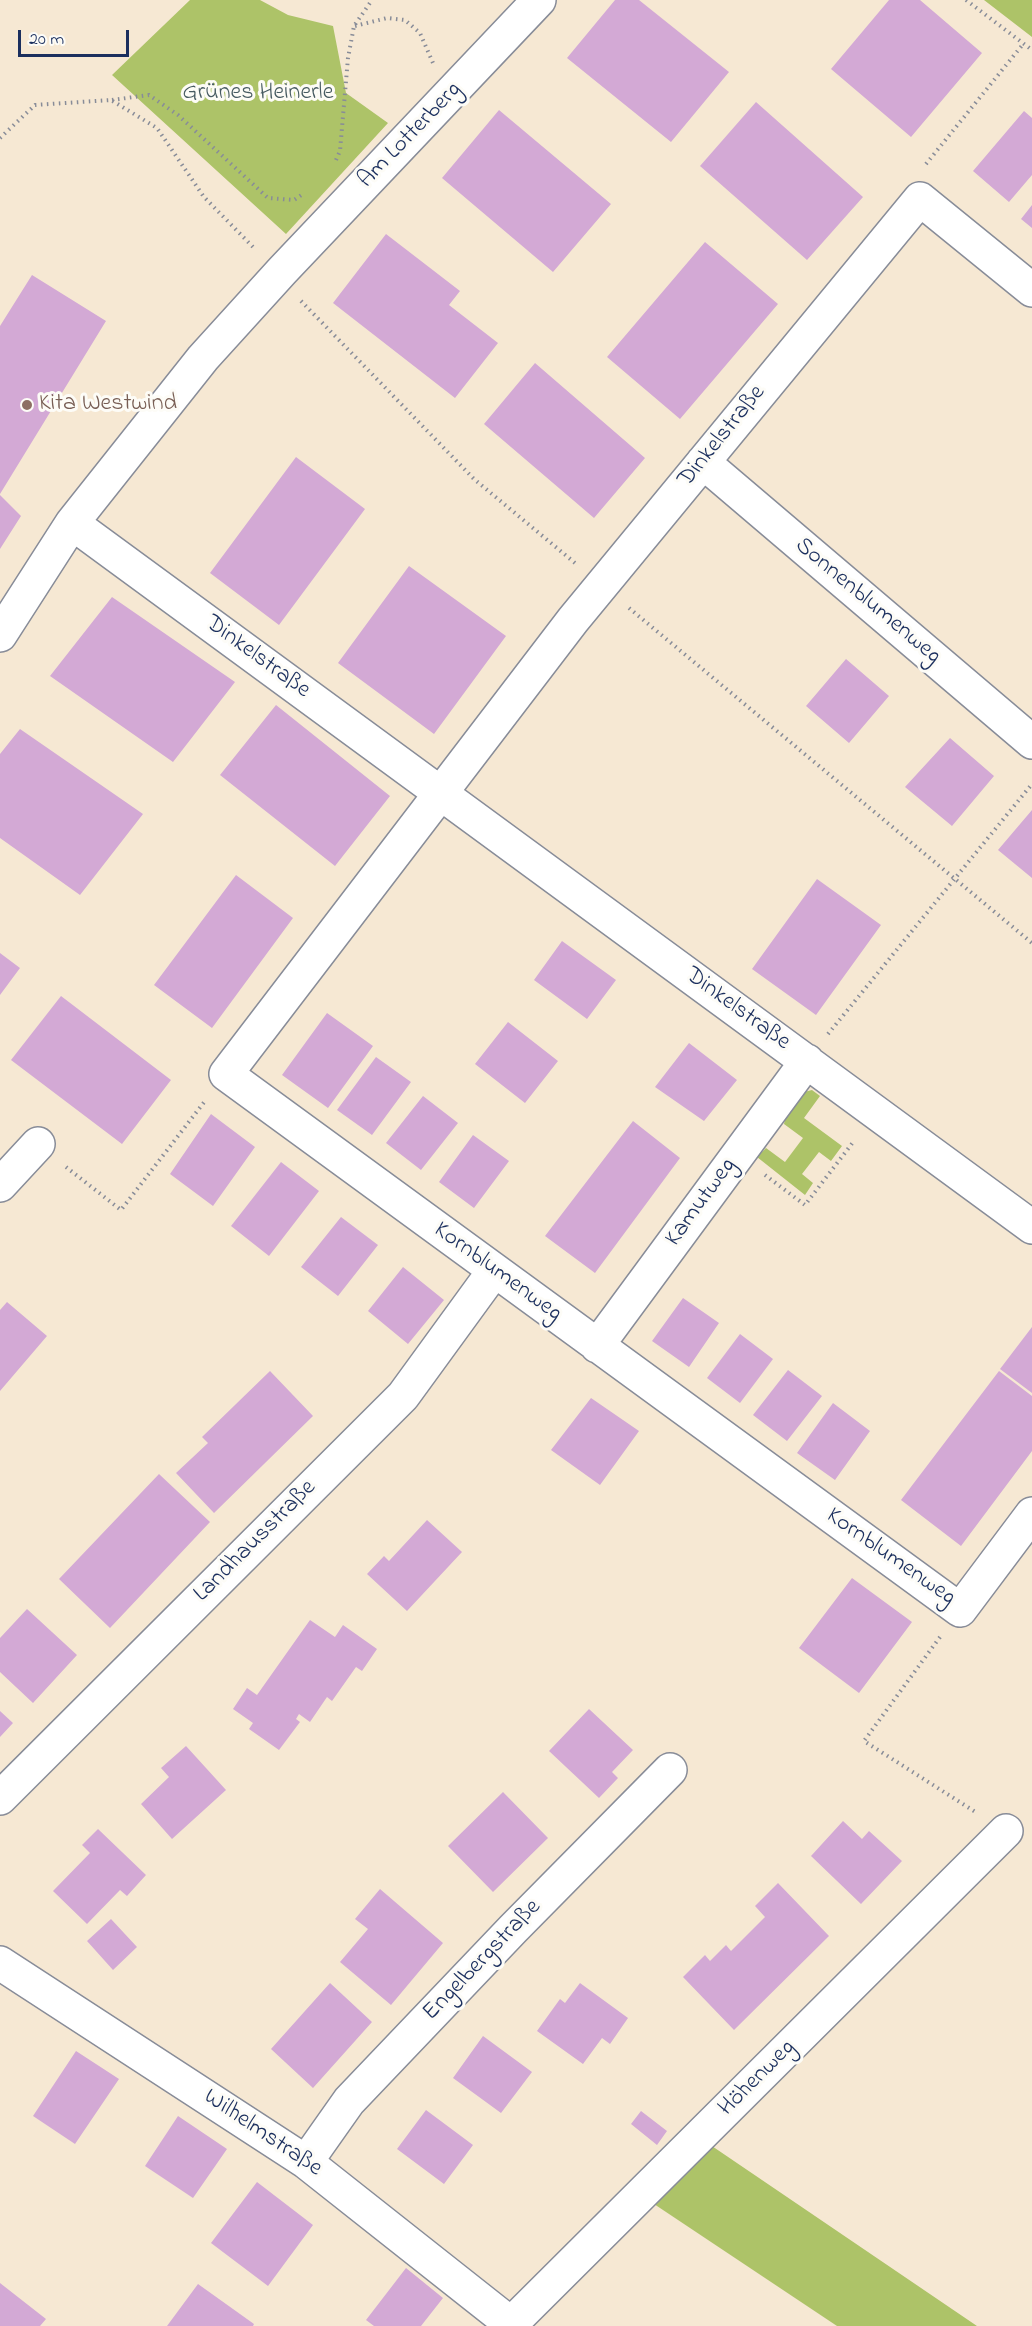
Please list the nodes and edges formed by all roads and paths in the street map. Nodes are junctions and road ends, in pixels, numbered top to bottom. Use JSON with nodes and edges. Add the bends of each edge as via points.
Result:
{"nodes":[{"id":1,"x":372,"y":0,"type":"edge"},
{"id":2,"x":539,"y":0,"type":"edge"},
{"id":3,"x":966,"y":0,"type":"edge"},
{"id":4,"x":354,"y":26,"type":"junction"},
{"id":5,"x":1024,"y":43,"type":"junction"},
{"id":6,"x":1032,"y":50,"type":"edge"},
{"id":7,"x":451,"y":95,"type":"junction"},
{"id":8,"x":111,"y":100,"type":"junction"},
{"id":9,"x":0,"y":138,"type":"edge"},
{"id":10,"x":333,"y":168,"type":"dead end"},
{"id":11,"x":312,"y":189,"type":"dead end"},
{"id":12,"x":920,"y":199,"type":"junction"},
{"id":13,"x":282,"y":270,"type":"junction"},
{"id":14,"x":1032,"y":290,"type":"edge"},
{"id":15,"x":703,"y":462,"type":"junction"},
{"id":16,"x":72,"y":523,"type":"junction"},
{"id":17,"x":602,"y":586,"type":"junction"},
{"id":18,"x":0,"y":635,"type":"edge"},
{"id":19,"x":1032,"y":742,"type":"edge"},
{"id":20,"x":1032,"y":784,"type":"edge"},
{"id":21,"x":443,"y":793,"type":"junction"},
{"id":22,"x":955,"y":878,"type":"junction"},
{"id":23,"x":1032,"y":943,"type":"edge"},
{"id":24,"x":807,"y":1060,"type":"junction"},
{"id":25,"x":226,"y":1074,"type":"junction"},
{"id":26,"x":876,"y":1112,"type":"junction"},
{"id":27,"x":38,"y":1144,"type":"joint"},
{"id":28,"x":737,"y":1155,"type":"junction"},
{"id":29,"x":0,"y":1185,"type":"edge"},
{"id":30,"x":1032,"y":1227,"type":"edge"},
{"id":31,"x":494,"y":1271,"type":"junction"},
{"id":32,"x":597,"y":1346,"type":"junction"},
{"id":33,"x":1032,"y":1515,"type":"edge"},
{"id":34,"x":960,"y":1610,"type":"junction"},
{"id":35,"x":670,"y":1770,"type":"dead end"},
{"id":36,"x":0,"y":1798,"type":"edge"},
{"id":37,"x":1006,"y":1831,"type":"joint"},
{"id":38,"x":0,"y":1962,"type":"edge"},
{"id":39,"x":306,"y":2162,"type":"junction"},
{"id":40,"x":510,"y":2325,"type":"edge"}],
"edges":[{"from":1,"to":4,"type":"path"},
{"from":2,"to":7,"type":"street","name":"Am Lotterberg"},
{"from":3,"to":5,"type":"path"},
{"from":4,"to":7,"type":"path","via":[[387,18],[405,20],[420,33]]},
{"from":4,"to":10,"type":"path","via":[[340,151]]},
{"from":5,"to":6,"type":"path"},
{"from":5,"to":12,"type":"path","via":[[922,169]]},
{"from":7,"to":13,"type":"street","name":"Am Lotterberg"},
{"from":8,"to":9,"type":"path","via":[[35,105]]},
{"from":8,"to":11,"type":"path","via":[[149,95],[178,115],[268,198],[294,200]]},
{"from":8,"to":13,"type":"path","via":[[157,128],[204,197],[250,245]]},
{"from":12,"to":14,"type":"street"},
{"from":12,"to":15,"type":"street","name":"Dinkelstraße"},
{"from":13,"to":16,"type":"street","name":"Am Lotterberg","via":[[203,358]]},
{"from":13,"to":17,"type":"path","via":[[291,291],[474,480]]},
{"from":15,"to":17,"type":"street","name":"Dinkelstraße"},
{"from":15,"to":19,"type":"street","name":"Sonnenblumenweg"},
{"from":16,"to":18,"type":"street","name":"Am Lotterberg"},
{"from":16,"to":21,"type":"street","name":"Dinkelstraße"},
{"from":17,"to":21,"type":"street","name":"Dinkelstraße"},
{"from":17,"to":22,"type":"path"},
{"from":20,"to":22,"type":"path"},
{"from":21,"to":24,"type":"street","name":"Dinkelstraße"},
{"from":21,"to":25,"type":"street"},
{"from":22,"to":23,"type":"path"},
{"from":22,"to":24,"type":"path"},
{"from":24,"to":26,"type":"street","name":"Dinkelstraße"},
{"from":24,"to":28,"type":"street","name":"Kamutweg"},
{"from":25,"to":27,"type":"path","via":[[121,1210]]},
{"from":25,"to":31,"type":"street","name":"Kornblumenweg"},
{"from":26,"to":28,"type":"path","via":[[805,1205]]},
{"from":26,"to":30,"type":"street","name":"Dinkelstraße"},
{"from":27,"to":29,"type":"street"},
{"from":28,"to":32,"type":"street","name":"Kamutweg"},
{"from":31,"to":32,"type":"street","name":"Kornblumenweg"},
{"from":31,"to":36,"type":"street","name":"Landhausstraße","via":[[403,1396]]},
{"from":32,"to":34,"type":"street","name":"Kornblumenweg"},
{"from":33,"to":34,"type":"street","name":"Kornblumenweg"},
{"from":34,"to":37,"type":"path","via":[[864,1741]]},
{"from":35,"to":39,"type":"street","name":"Engelbergstraße","via":[[349,2101]]},
{"from":37,"to":40,"type":"street","name":"Höhenweg"},
{"from":38,"to":39,"type":"street","name":"Wilhelmstraße"},
{"from":39,"to":40,"type":"street","name":"Wilhelmstraße"}]}
